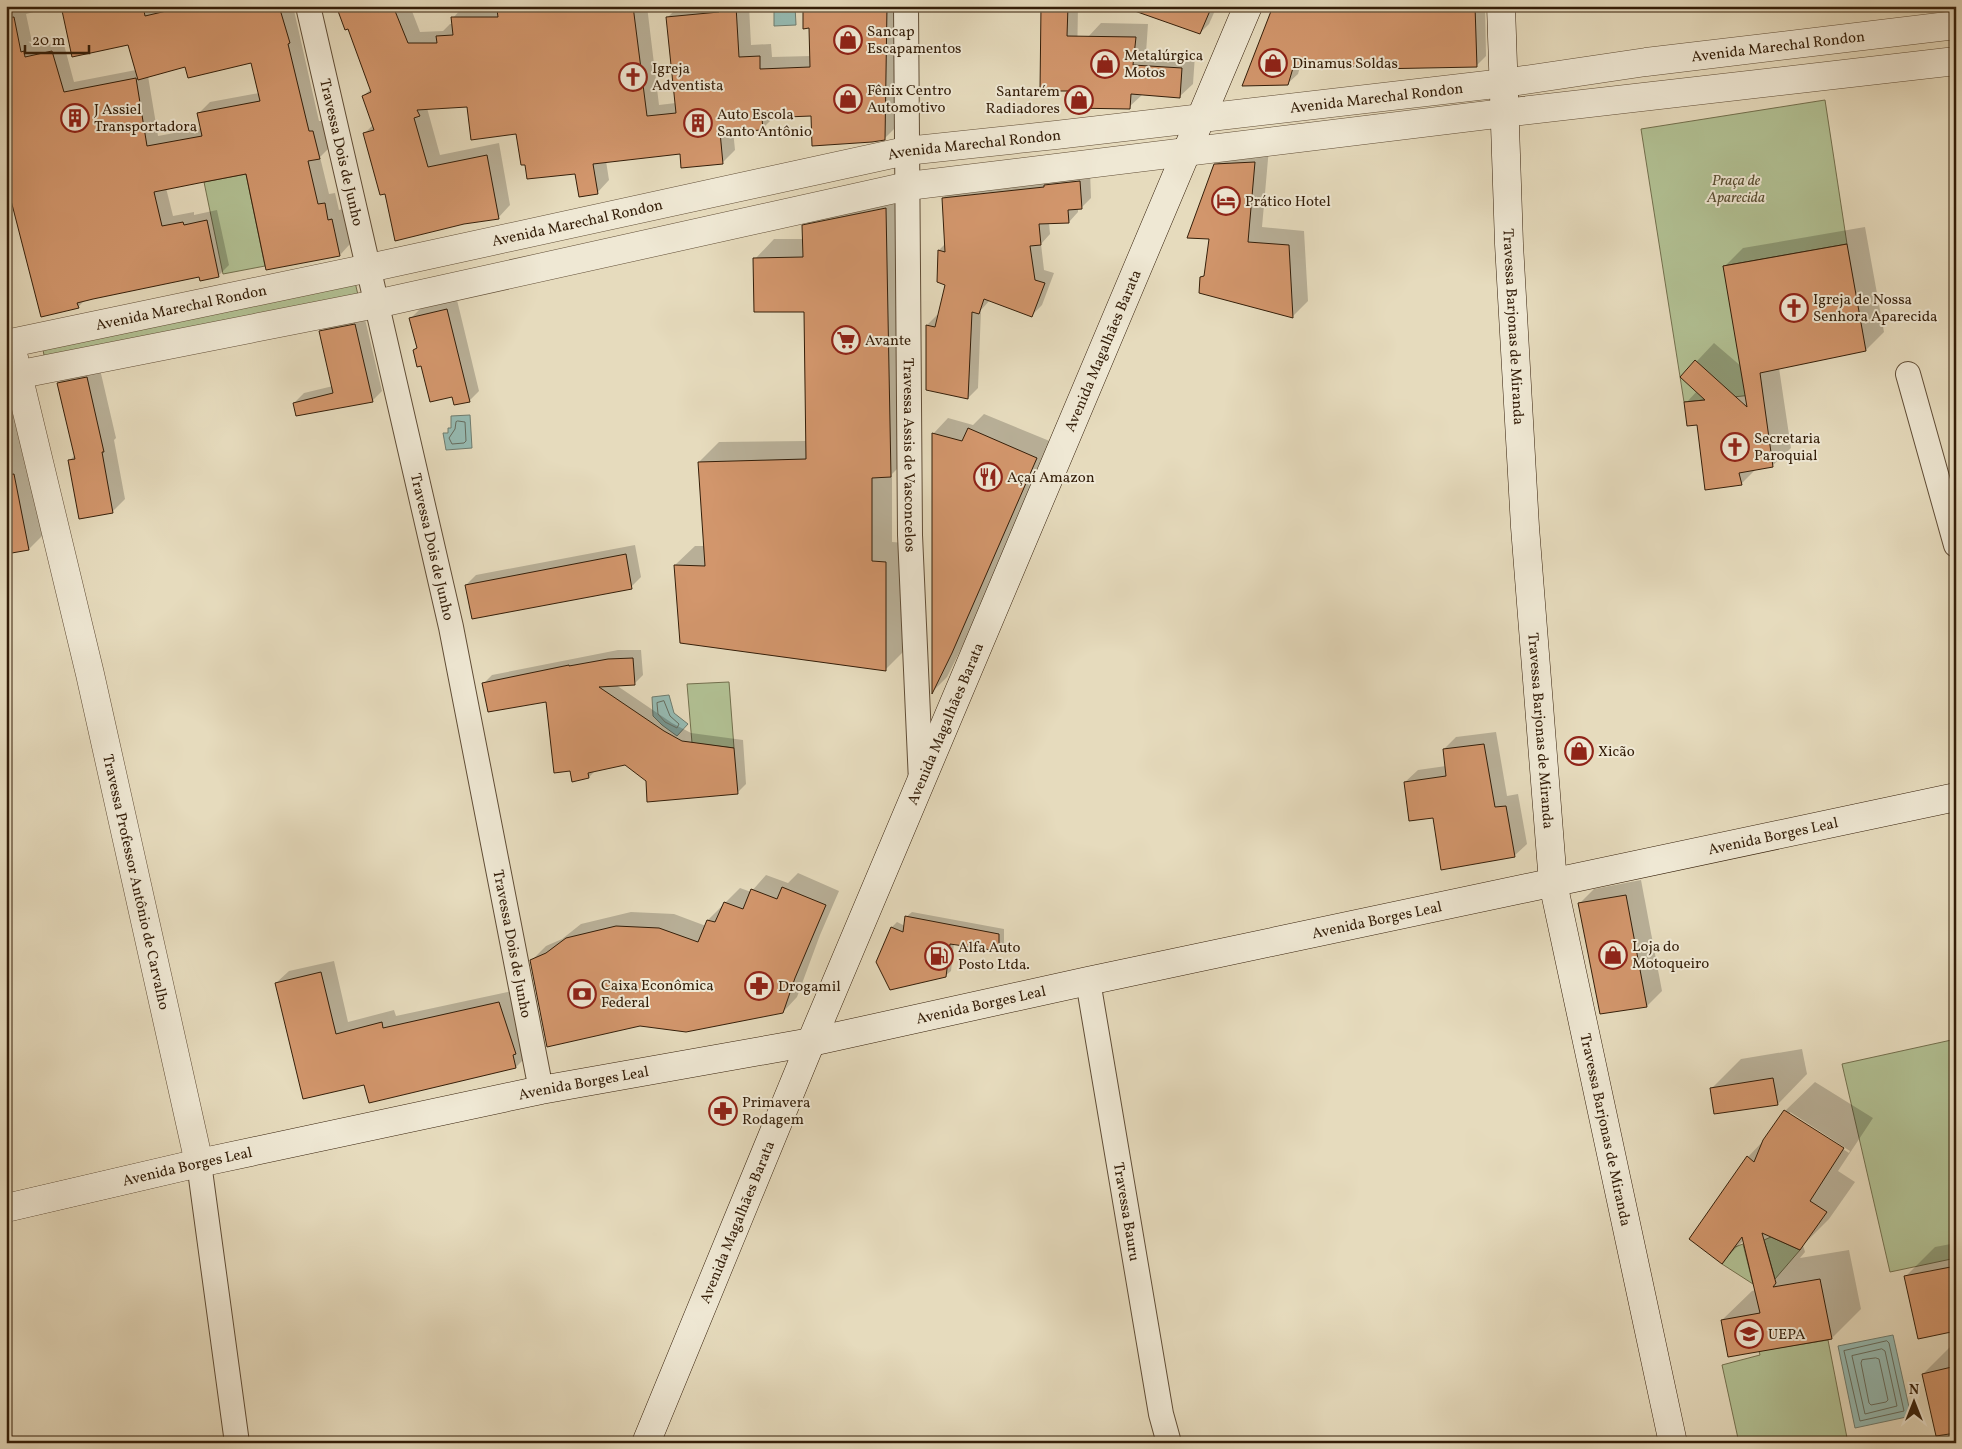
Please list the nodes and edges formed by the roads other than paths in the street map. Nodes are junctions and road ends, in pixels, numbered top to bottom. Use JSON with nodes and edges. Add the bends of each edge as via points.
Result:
{"nodes":[{"id":1,"x":308,"y":6,"type":"edge"},
{"id":2,"x":906,"y":6,"type":"edge"},
{"id":3,"x":1248,"y":6,"type":"edge"},
{"id":4,"x":1501,"y":6,"type":"edge"},
{"id":5,"x":1956,"y":25,"type":"edge"},
{"id":6,"x":1956,"y":61,"type":"edge"},
{"id":7,"x":1646,"y":62,"type":"junction"},
{"id":8,"x":1504,"y":83,"type":"junction"},
{"id":9,"x":1651,"y":96,"type":"junction"},
{"id":10,"x":1504,"y":113,"type":"junction"},
{"id":11,"x":1202,"y":118,"type":"junction"},
{"id":12,"x":906,"y":151,"type":"junction"},
{"id":13,"x":1186,"y":153,"type":"junction"},
{"id":14,"x":908,"y":186,"type":"junction"},
{"id":15,"x":369,"y":268,"type":"junction"},
{"id":16,"x":376,"y":304,"type":"junction"},
{"id":17,"x":8,"y":337,"type":"edge"},
{"id":18,"x":1908,"y":374,"type":"dead end"},
{"id":19,"x":12,"y":376,"type":"edge"},
{"id":20,"x":1956,"y":545,"type":"edge"},
{"id":21,"x":920,"y":782,"type":"junction"},
{"id":22,"x":1956,"y":797,"type":"edge"},
{"id":23,"x":1553,"y":883,"type":"junction"},
{"id":24,"x":1088,"y":981,"type":"junction"},
{"id":25,"x":811,"y":1042,"type":"junction"},
{"id":26,"x":542,"y":1090,"type":"junction"},
{"id":27,"x":199,"y":1163,"type":"junction"},
{"id":28,"x":6,"y":1208,"type":"edge"},
{"id":29,"x":237,"y":1443,"type":"edge"},
{"id":30,"x":646,"y":1443,"type":"edge"},
{"id":31,"x":1169,"y":1443,"type":"edge"},
{"id":32,"x":1673,"y":1443,"type":"edge"}],
"edges":[{"from":1,"to":15,"type":"street","name":"Travessa Dois de Junho"},
{"from":2,"to":12,"type":"street","name":"Travessa Assis de Vasconcelos"},
{"from":3,"to":11,"type":"main road","name":"Avenida Magalhães Barata"},
{"from":4,"to":8,"type":"main road","name":"Travessa Barjonas de Miranda"},
{"from":5,"to":7,"type":"main road","name":"Avenida Marechal Rondon"},
{"from":6,"to":9,"type":"main road","name":"Avenida Marechal Rondon"},
{"from":7,"to":8,"type":"main road","name":"Avenida Marechal Rondon"},
{"from":7,"to":9,"type":"main road"},
{"from":8,"to":10,"type":"main road","name":"Travessa Barjonas de Miranda"},
{"from":8,"to":11,"type":"main road","name":"Avenida Marechal Rondon"},
{"from":9,"to":10,"type":"main road","name":"Avenida Marechal Rondon"},
{"from":10,"to":13,"type":"main road","name":"Avenida Marechal Rondon"},
{"from":10,"to":23,"type":"main road","name":"Travessa Barjonas de Miranda","via":[[1525,527]]},
{"from":11,"to":12,"type":"main road","name":"Avenida Marechal Rondon"},
{"from":11,"to":13,"type":"main road","name":"Avenida Magalhães Barata"},
{"from":12,"to":14,"type":"street","name":"Travessa Assis de Vasconcelos"},
{"from":12,"to":15,"type":"main road","name":"Avenida Marechal Rondon"},
{"from":13,"to":14,"type":"main road","name":"Avenida Marechal Rondon"},
{"from":13,"to":21,"type":"main road","name":"Avenida Magalhães Barata"},
{"from":14,"to":16,"type":"main road","name":"Avenida Marechal Rondon"},
{"from":14,"to":21,"type":"street","name":"Travessa Assis de Vasconcelos","via":[[910,535]]},
{"from":15,"to":16,"type":"street","name":"Travessa Dois de Junho"},
{"from":15,"to":17,"type":"main road","name":"Avenida Marechal Rondon"},
{"from":16,"to":19,"type":"main road","name":"Avenida Marechal Rondon"},
{"from":16,"to":26,"type":"street","name":"Travessa Dois de Junho","via":[[451,627]]},
{"from":17,"to":19,"type":"main road","name":"Travessa Professor Antônio de Carvalho"},
{"from":18,"to":20,"type":"street"},
{"from":19,"to":27,"type":"main road","name":"Travessa Professor Antônio de Carvalho","via":[[92,684]]},
{"from":21,"to":25,"type":"main road","name":"Avenida Magalhães Barata"},
{"from":22,"to":23,"type":"main road","name":"Avenida Borges Leal"},
{"from":23,"to":24,"type":"main road","name":"Avenida Borges Leal"},
{"from":23,"to":32,"type":"main road","name":"Travessa Barjonas de Miranda"},
{"from":24,"to":25,"type":"main road","name":"Avenida Borges Leal"},
{"from":24,"to":31,"type":"street","name":"Travessa Bauru","via":[[1161,1414]]},
{"from":25,"to":26,"type":"main road","name":"Avenida Borges Leal"},
{"from":25,"to":30,"type":"main road","name":"Avenida Magalhães Barata"},
{"from":26,"to":27,"type":"main road","name":"Avenida Borges Leal"},
{"from":27,"to":28,"type":"main road","name":"Avenida Borges Leal"},
{"from":27,"to":29,"type":"street","name":"Travessa Professor Antônio de Carvalho"}]}
